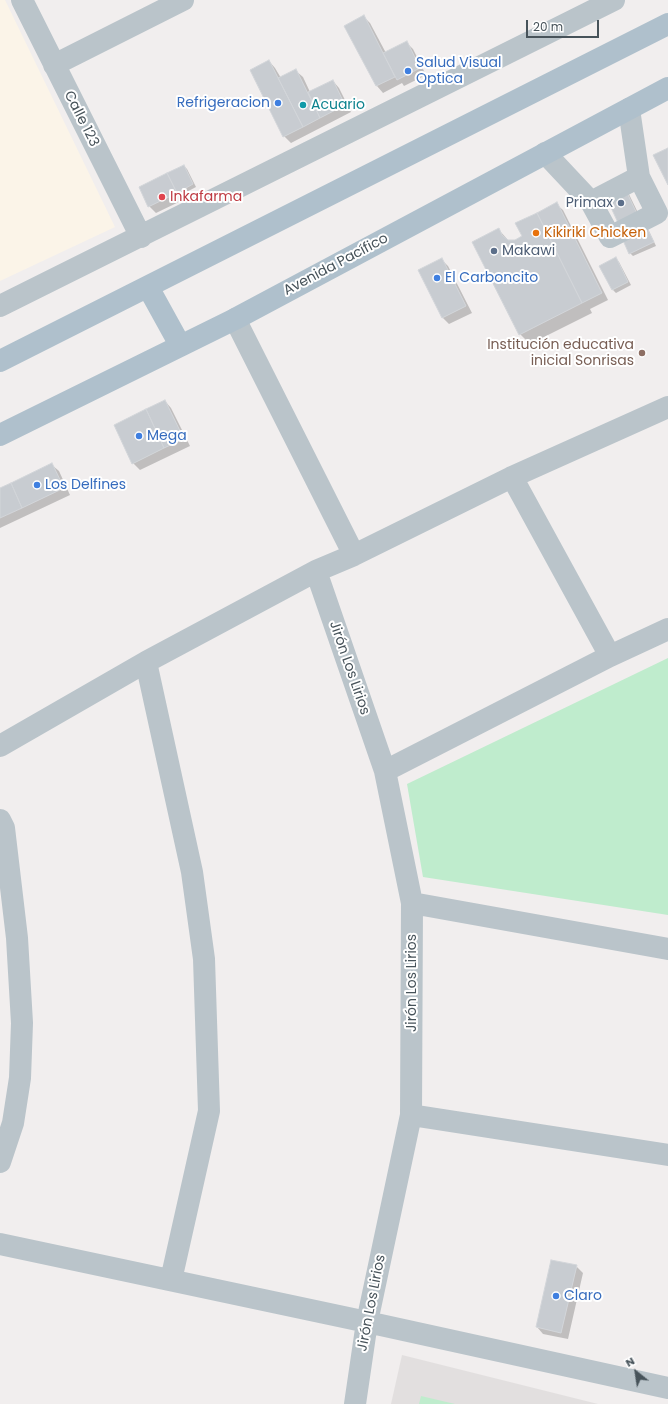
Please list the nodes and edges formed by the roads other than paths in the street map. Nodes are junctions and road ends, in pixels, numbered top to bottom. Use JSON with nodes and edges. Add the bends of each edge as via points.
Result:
{"nodes":[{"id":1,"x":22,"y":0,"type":"edge"},
{"id":2,"x":183,"y":0,"type":"edge"},
{"id":3,"x":614,"y":0,"type":"edge"},
{"id":4,"x":668,"y":24,"type":"edge"},
{"id":5,"x":54,"y":66,"type":"junction"},
{"id":6,"x":668,"y":88,"type":"edge"},
{"id":7,"x":629,"y":109,"type":"junction"},
{"id":8,"x":545,"y":154,"type":"junction"},
{"id":9,"x":639,"y":177,"type":"junction"},
{"id":10,"x":591,"y":202,"type":"junction"},
{"id":11,"x":141,"y":237,"type":"junction"},
{"id":12,"x":148,"y":287,"type":"junction"},
{"id":13,"x":0,"y":306,"type":"edge"},
{"id":14,"x":235,"y":319,"type":"junction"},
{"id":15,"x":180,"y":345,"type":"junction"},
{"id":16,"x":0,"y":361,"type":"edge"},
{"id":17,"x":668,"y":407,"type":"edge"},
{"id":18,"x":0,"y":435,"type":"edge"},
{"id":19,"x":512,"y":477,"type":"junction"},
{"id":20,"x":354,"y":555,"type":"junction"},
{"id":21,"x":316,"y":571,"type":"junction"},
{"id":22,"x":668,"y":628,"type":"edge"},
{"id":23,"x":610,"y":656,"type":"junction"},
{"id":24,"x":146,"y":662,"type":"junction"},
{"id":25,"x":0,"y":746,"type":"edge"},
{"id":26,"x":385,"y":772,"type":"junction"},
{"id":27,"x":0,"y":820,"type":"edge"},
{"id":28,"x":412,"y":903,"type":"junction"},
{"id":29,"x":668,"y":949,"type":"edge"},
{"id":30,"x":411,"y":1116,"type":"junction"},
{"id":31,"x":668,"y":1155,"type":"edge"},
{"id":32,"x":0,"y":1162,"type":"edge"},
{"id":33,"x":0,"y":1244,"type":"edge"},
{"id":34,"x":172,"y":1280,"type":"junction"},
{"id":35,"x":367,"y":1322,"type":"junction"},
{"id":36,"x":668,"y":1388,"type":"edge"},
{"id":37,"x":355,"y":1404,"type":"edge"}],
"edges":[{"from":1,"to":5,"type":"street","name":"Calle 123"},
{"from":2,"to":5,"type":"street"},
{"from":3,"to":11,"type":"street"},
{"from":4,"to":12,"type":"main road"},
{"from":5,"to":11,"type":"street","name":"Calle 123"},
{"from":6,"to":7,"type":"main road","name":"Avenida Pacífico"},
{"from":7,"to":8,"type":"main road","name":"Avenida Pacífico"},
{"from":7,"to":9,"type":"street"},
{"from":8,"to":10,"type":"street"},
{"from":8,"to":14,"type":"main road","name":"Avenida Pacífico"},
{"from":9,"to":10,"type":"street"},
{"from":9,"to":10,"type":"street","via":[[657,213],[610,237]]},
{"from":11,"to":13,"type":"street"},
{"from":12,"to":15,"type":"main road"},
{"from":12,"to":16,"type":"main road"},
{"from":14,"to":15,"type":"main road","name":"Avenida Pacífico"},
{"from":14,"to":20,"type":"street"},
{"from":15,"to":18,"type":"main road","name":"Avenida Pacífico"},
{"from":17,"to":19,"type":"street"},
{"from":19,"to":20,"type":"street"},
{"from":19,"to":23,"type":"street"},
{"from":20,"to":21,"type":"street"},
{"from":21,"to":24,"type":"street"},
{"from":21,"to":26,"type":"street","name":"Jirón Los Lirios"},
{"from":22,"to":23,"type":"street"},
{"from":23,"to":26,"type":"street"},
{"from":24,"to":25,"type":"street"},
{"from":24,"to":34,"type":"street","via":[[192,872],[204,959],[209,1111]]},
{"from":26,"to":28,"type":"street","name":"Jirón Los Lirios"},
{"from":27,"to":32,"type":"street","via":[[4,828],[17,938],[22,1023],[20,1078],[14,1115]]},
{"from":28,"to":29,"type":"street"},
{"from":28,"to":30,"type":"street","name":"Jirón Los Lirios"},
{"from":30,"to":31,"type":"street"},
{"from":30,"to":35,"type":"street","name":"Jirón Los Lirios"},
{"from":33,"to":34,"type":"street"},
{"from":34,"to":35,"type":"street"},
{"from":35,"to":36,"type":"street"},
{"from":35,"to":37,"type":"street","name":"Jirón Los Lirios"}]}
